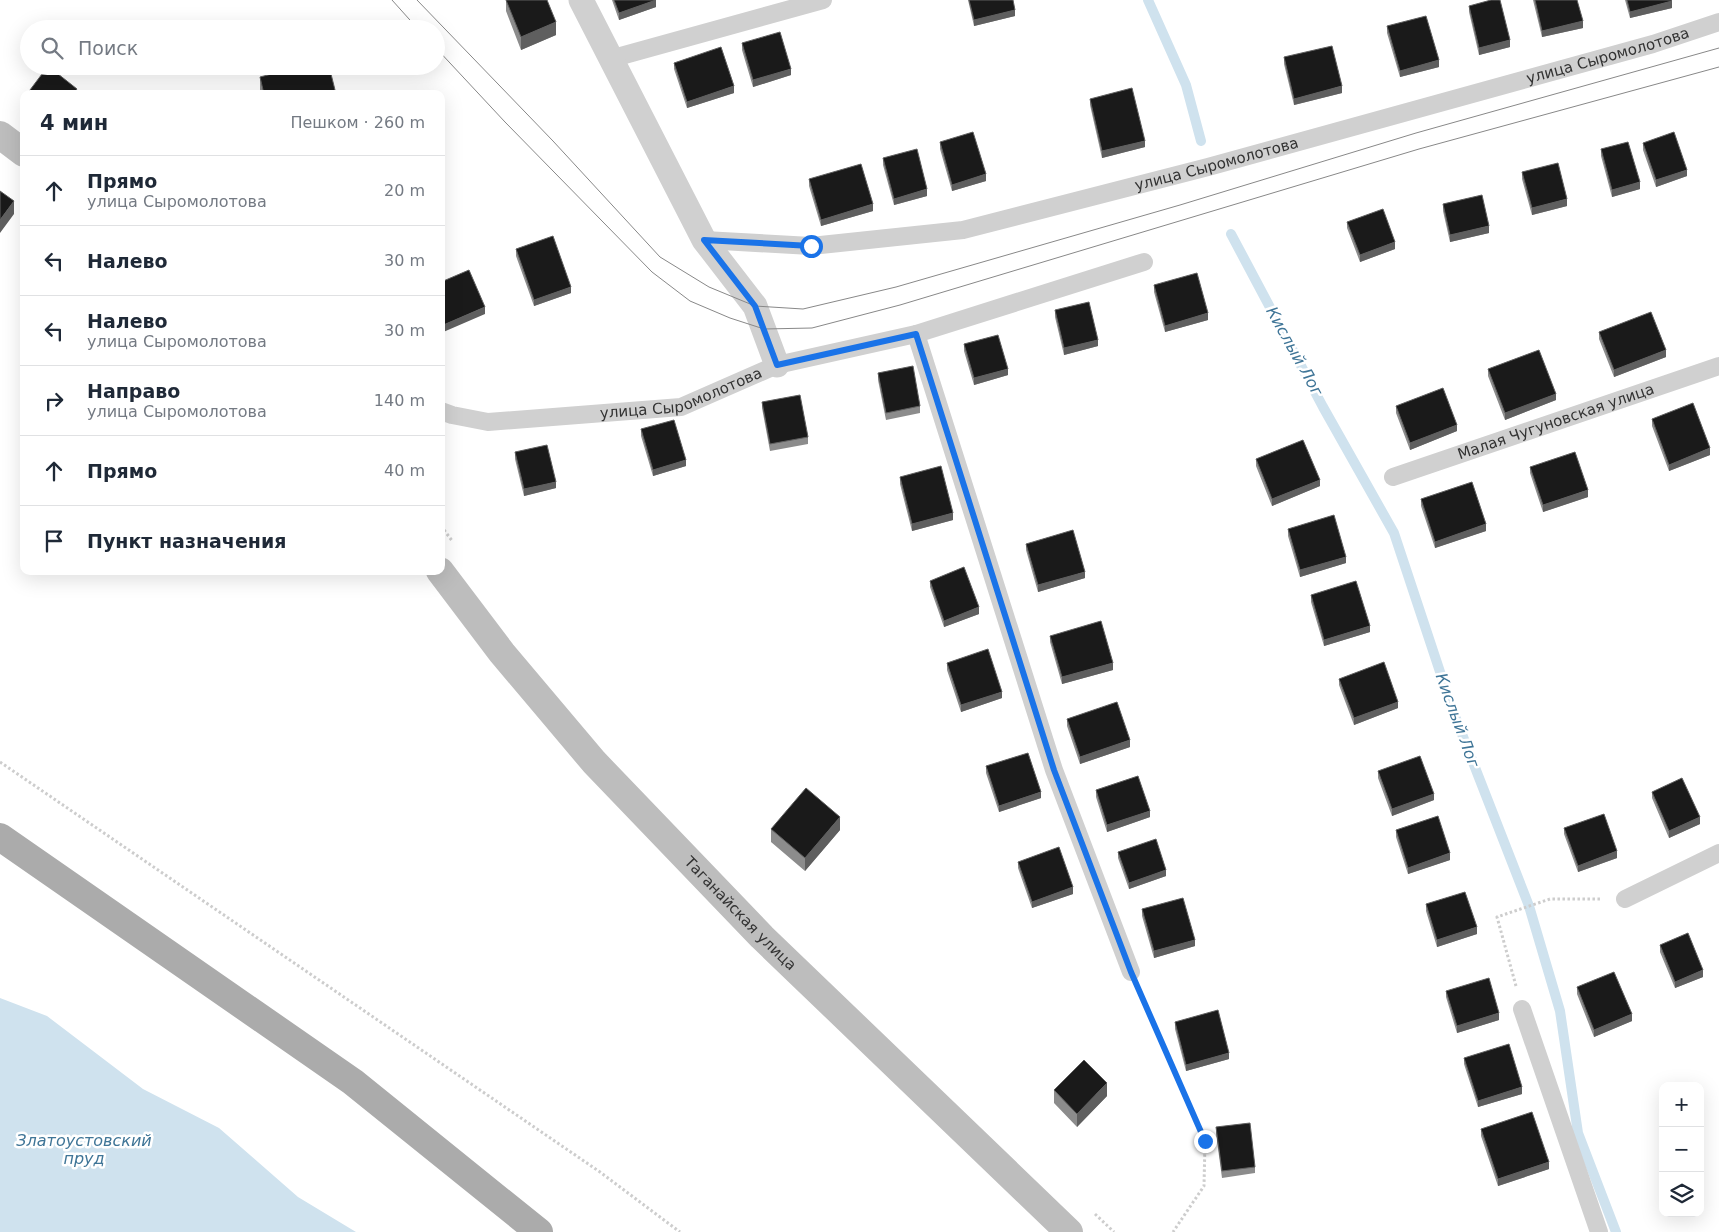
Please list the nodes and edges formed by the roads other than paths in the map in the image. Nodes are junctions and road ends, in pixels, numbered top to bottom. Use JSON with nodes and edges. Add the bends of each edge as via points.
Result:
{"nodes":[{"id":1,"x":580,"y":0,"type":"edge"},
{"id":2,"x":823,"y":0,"type":"edge"},
{"id":3,"x":1719,"y":22,"type":"edge"},
{"id":4,"x":610,"y":58,"type":"junction"},
{"id":5,"x":0,"y":135,"type":"edge"},
{"id":6,"x":20,"y":150,"type":"edge"},
{"id":7,"x":704,"y":240,"type":"junction"},
{"id":8,"x":1144,"y":262,"type":"dead end"},
{"id":9,"x":916,"y":334,"type":"junction"},
{"id":10,"x":777,"y":365,"type":"junction"},
{"id":11,"x":1719,"y":366,"type":"edge"},
{"id":12,"x":445,"y":412,"type":"edge"},
{"id":13,"x":1394,"y":477,"type":"dead end"},
{"id":14,"x":443,"y":575,"type":"edge"},
{"id":15,"x":0,"y":837,"type":"edge"},
{"id":16,"x":1719,"y":853,"type":"edge"},
{"id":17,"x":1625,"y":899,"type":"road end"},
{"id":18,"x":1131,"y":972,"type":"road end"},
{"id":19,"x":1522,"y":1009,"type":"road end"},
{"id":20,"x":539,"y":1232,"type":"edge"},
{"id":21,"x":1068,"y":1232,"type":"edge"},
{"id":22,"x":1599,"y":1232,"type":"edge"}],
"edges":[{"from":1,"to":4,"type":"street"},
{"from":2,"to":4,"type":"lane"},
{"from":3,"to":7,"type":"lane","name":"улица Сыромолотова","via":[[1653,44],[1237,159],[964,230],[811,246]]},
{"from":4,"to":7,"type":"street"},
{"from":5,"to":6,"type":"main road"},
{"from":7,"to":10,"type":"street","via":[[755,306]]},
{"from":8,"to":9,"type":"lane","name":"улица Сыромолотова"},
{"from":9,"to":10,"type":"lane","name":"улица Сыромолотова"},
{"from":9,"to":18,"type":"lane","via":[[1054,770]]},
{"from":10,"to":12,"type":"lane","name":"улица Сыромолотова","via":[[680,407],[488,422]]},
{"from":11,"to":13,"type":"lane","name":"Малая Чугуновская улица"},
{"from":14,"to":21,"type":"main road","name":"Таганайская улица","via":[[502,653],[601,769],[762,937]]},
{"from":15,"to":20,"type":"main road","via":[[353,1082]]},
{"from":16,"to":17,"type":"lane"},
{"from":19,"to":22,"type":"lane"}]}
